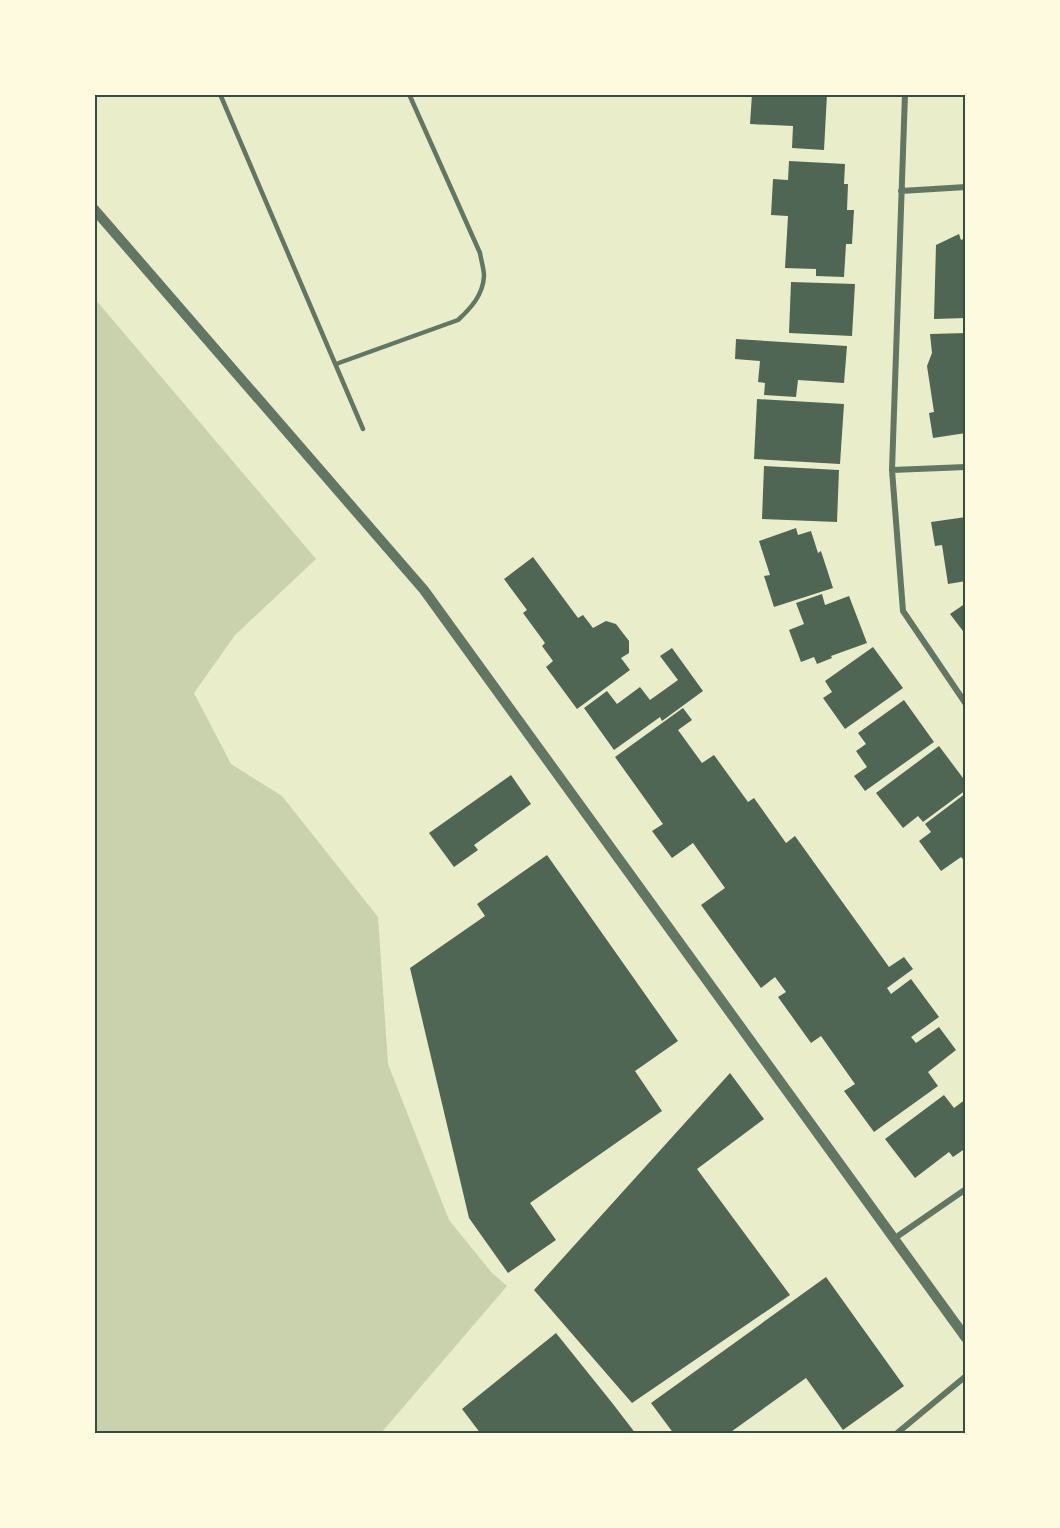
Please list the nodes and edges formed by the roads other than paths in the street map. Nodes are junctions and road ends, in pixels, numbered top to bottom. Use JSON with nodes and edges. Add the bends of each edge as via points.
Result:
{"nodes":[{"id":1,"x":220,"y":94,"type":"edge"},
{"id":2,"x":409,"y":94,"type":"edge"},
{"id":3,"x":905,"y":94,"type":"edge"},
{"id":4,"x":966,"y":187,"type":"edge"},
{"id":5,"x":902,"y":191,"type":"junction"},
{"id":6,"x":94,"y":209,"type":"edge"},
{"id":7,"x":336,"y":364,"type":"junction"},
{"id":8,"x":363,"y":429,"type":"dead end"},
{"id":9,"x":966,"y":467,"type":"edge"},
{"id":10,"x":892,"y":470,"type":"junction"},
{"id":11,"x":966,"y":704,"type":"edge"},
{"id":12,"x":966,"y":1189,"type":"edge"},
{"id":13,"x":895,"y":1238,"type":"junction"},
{"id":14,"x":966,"y":1338,"type":"edge"},
{"id":15,"x":966,"y":1376,"type":"edge"},
{"id":16,"x":897,"y":1434,"type":"edge"}],
"edges":[{"from":1,"to":7,"type":"lane"},
{"from":2,"to":7,"type":"lane","via":[[480,252],[484,276],[481,292],[459,320]]},
{"from":3,"to":5,"type":"street"},
{"from":4,"to":5,"type":"street"},
{"from":5,"to":10,"type":"street"},
{"from":6,"to":13,"type":"street","via":[[424,590]]},
{"from":7,"to":8,"type":"lane"},
{"from":9,"to":10,"type":"street"},
{"from":10,"to":11,"type":"street","via":[[903,611]]},
{"from":12,"to":13,"type":"street"},
{"from":13,"to":14,"type":"street"},
{"from":15,"to":16,"type":"street"}]}
